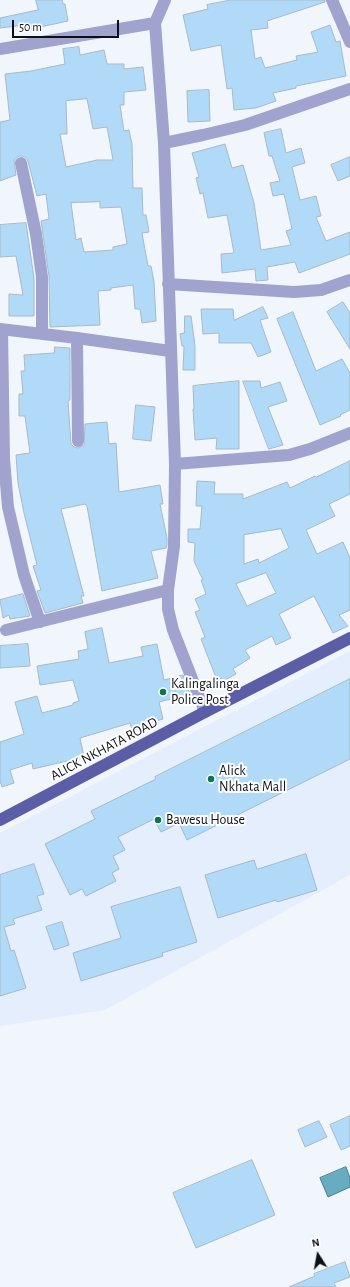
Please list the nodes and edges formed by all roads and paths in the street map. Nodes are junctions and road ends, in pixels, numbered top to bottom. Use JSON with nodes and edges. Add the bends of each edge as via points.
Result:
{"nodes":[{"id":1,"x":165,"y":0,"type":"edge"},
{"id":2,"x":332,"y":0,"type":"edge"},
{"id":3,"x":156,"y":23,"type":"junction"},
{"id":4,"x":350,"y":42,"type":"edge"},
{"id":5,"x":0,"y":49,"type":"edge"},
{"id":6,"x":350,"y":89,"type":"edge"},
{"id":7,"x":164,"y":143,"type":"junction"},
{"id":8,"x":21,"y":163,"type":"dead end"},
{"id":9,"x":350,"y":280,"type":"edge"},
{"id":10,"x":168,"y":284,"type":"junction"},
{"id":11,"x":1,"y":329,"type":"edge"},
{"id":12,"x":42,"y":334,"type":"junction"},
{"id":13,"x":78,"y":338,"type":"junction"},
{"id":14,"x":170,"y":351,"type":"junction"},
{"id":15,"x":350,"y":433,"type":"edge"},
{"id":16,"x":78,"y":441,"type":"dead end"},
{"id":17,"x":175,"y":464,"type":"junction"},
{"id":18,"x":168,"y":590,"type":"junction"},
{"id":19,"x":40,"y":622,"type":"junction"},
{"id":20,"x":6,"y":630,"type":"dead end"},
{"id":21,"x":350,"y":638,"type":"edge"},
{"id":22,"x":205,"y":712,"type":"junction"},
{"id":23,"x":0,"y":820,"type":"edge"}],
"edges":[{"from":1,"to":3,"type":"street"},
{"from":2,"to":4,"type":"street"},
{"from":3,"to":5,"type":"street"},
{"from":3,"to":7,"type":"street"},
{"from":6,"to":7,"type":"street","via":[[245,125]]},
{"from":7,"to":10,"type":"street"},
{"from":8,"to":12,"type":"street","via":[[42,277]]},
{"from":9,"to":10,"type":"street","via":[[321,290],[294,292]]},
{"from":10,"to":14,"type":"street"},
{"from":11,"to":12,"type":"street"},
{"from":11,"to":19,"type":"street","via":[[4,459],[8,507],[24,575]]},
{"from":12,"to":13,"type":"street"},
{"from":13,"to":14,"type":"street"},
{"from":13,"to":16,"type":"street"},
{"from":14,"to":17,"type":"street"},
{"from":15,"to":17,"type":"street","via":[[289,455]]},
{"from":17,"to":18,"type":"street","via":[[174,546]]},
{"from":18,"to":19,"type":"street"},
{"from":18,"to":22,"type":"street","via":[[168,608],[173,630]]},
{"from":19,"to":20,"type":"street"},
{"from":21,"to":22,"type":"main road","name":"ALICK NKHATA ROAD"},
{"from":22,"to":23,"type":"main road","name":"ALICK NKHATA ROAD"}]}
